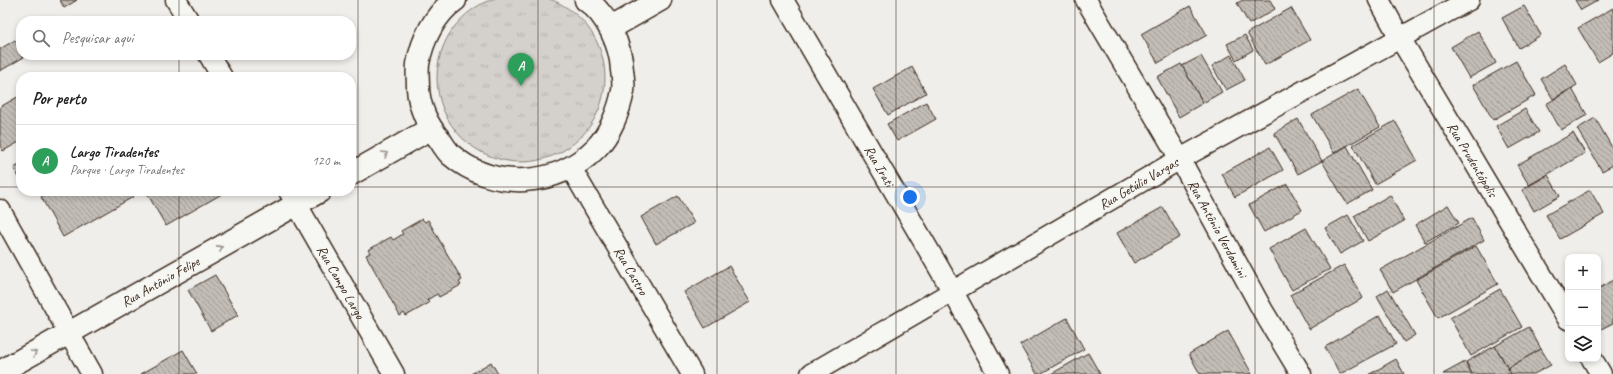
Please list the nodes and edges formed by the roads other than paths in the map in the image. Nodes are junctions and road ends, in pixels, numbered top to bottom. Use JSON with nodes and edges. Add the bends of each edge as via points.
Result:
{"nodes":[{"id":1,"x":176,"y":0,"type":"edge"},
{"id":2,"x":455,"y":0,"type":"edge"},
{"id":3,"x":586,"y":0,"type":"edge"},
{"id":4,"x":660,"y":0,"type":"edge"},
{"id":5,"x":783,"y":0,"type":"edge"},
{"id":6,"x":1086,"y":0,"type":"edge"},
{"id":7,"x":1379,"y":0,"type":"edge"},
{"id":8,"x":1469,"y":0,"type":"edge"},
{"id":9,"x":186,"y":16,"type":"edge"},
{"id":10,"x":610,"y":28,"type":"junction"},
{"id":11,"x":1400,"y":38,"type":"junction"},
{"id":12,"x":212,"y":60,"type":"edge"},
{"id":13,"x":219,"y":72,"type":"edge"},
{"id":14,"x":430,"y":129,"type":"junction"},
{"id":15,"x":1180,"y":159,"type":"junction"},
{"id":16,"x":571,"y":168,"type":"junction"},
{"id":17,"x":356,"y":171,"type":"edge"},
{"id":18,"x":293,"y":198,"type":"edge"},
{"id":19,"x":0,"y":210,"type":"edge"},
{"id":20,"x":953,"y":292,"type":"junction"},
{"id":21,"x":1565,"y":314,"type":"edge"},
{"id":22,"x":69,"y":333,"type":"junction"},
{"id":23,"x":1594,"y":362,"type":"edge"},
{"id":24,"x":0,"y":372,"type":"edge"},
{"id":25,"x":92,"y":374,"type":"edge"},
{"id":26,"x":394,"y":374,"type":"edge"},
{"id":27,"x":692,"y":374,"type":"edge"},
{"id":28,"x":811,"y":374,"type":"edge"},
{"id":29,"x":998,"y":374,"type":"edge"},
{"id":30,"x":1301,"y":374,"type":"edge"},
{"id":31,"x":1601,"y":374,"type":"edge"}],
"edges":[{"from":1,"to":9,"type":"street"},
{"from":2,"to":14,"type":"street","via":[[447,6],[427,33],[418,64],[419,98]]},
{"from":3,"to":10,"type":"street"},
{"from":4,"to":10,"type":"street"},
{"from":5,"to":20,"type":"street","name":"Rua Irati"},
{"from":6,"to":15,"type":"street","name":"Rua Antônio Verdamini"},
{"from":7,"to":11,"type":"street","name":"Rua Prudentópolis"},
{"from":8,"to":11,"type":"street","name":"Rua Getúlio Vargas"},
{"from":10,"to":16,"type":"street","via":[[622,58],[622,96],[614,121],[597,148]]},
{"from":11,"to":15,"type":"street","name":"Rua Getúlio Vargas"},
{"from":11,"to":21,"type":"street","name":"Rua Prudentópolis"},
{"from":12,"to":13,"type":"street"},
{"from":14,"to":16,"type":"street","via":[[450,154],[477,172],[509,181],[541,179]]},
{"from":17,"to":14,"type":"street","one_way":true},
{"from":15,"to":20,"type":"street","name":"Rua Getúlio Vargas"},
{"from":15,"to":30,"type":"street","name":"Rua Antônio Verdamini","via":[[1263,311]]},
{"from":16,"to":27,"type":"street","name":"Rua Castro"},
{"from":22,"to":18,"type":"street","name":"Rua Antônio Felipe","one_way":true},
{"from":18,"to":26,"type":"street","name":"Rua Campo Largo"},
{"from":19,"to":22,"type":"street"},
{"from":20,"to":28,"type":"street","name":"Rua Getúlio Vargas"},
{"from":20,"to":29,"type":"street","name":"Rua Irati"},
{"from":24,"to":22,"type":"street","name":"Rua Antônio Felipe","one_way":true},
{"from":22,"to":25,"type":"street"},
{"from":23,"to":31,"type":"street"}]}
